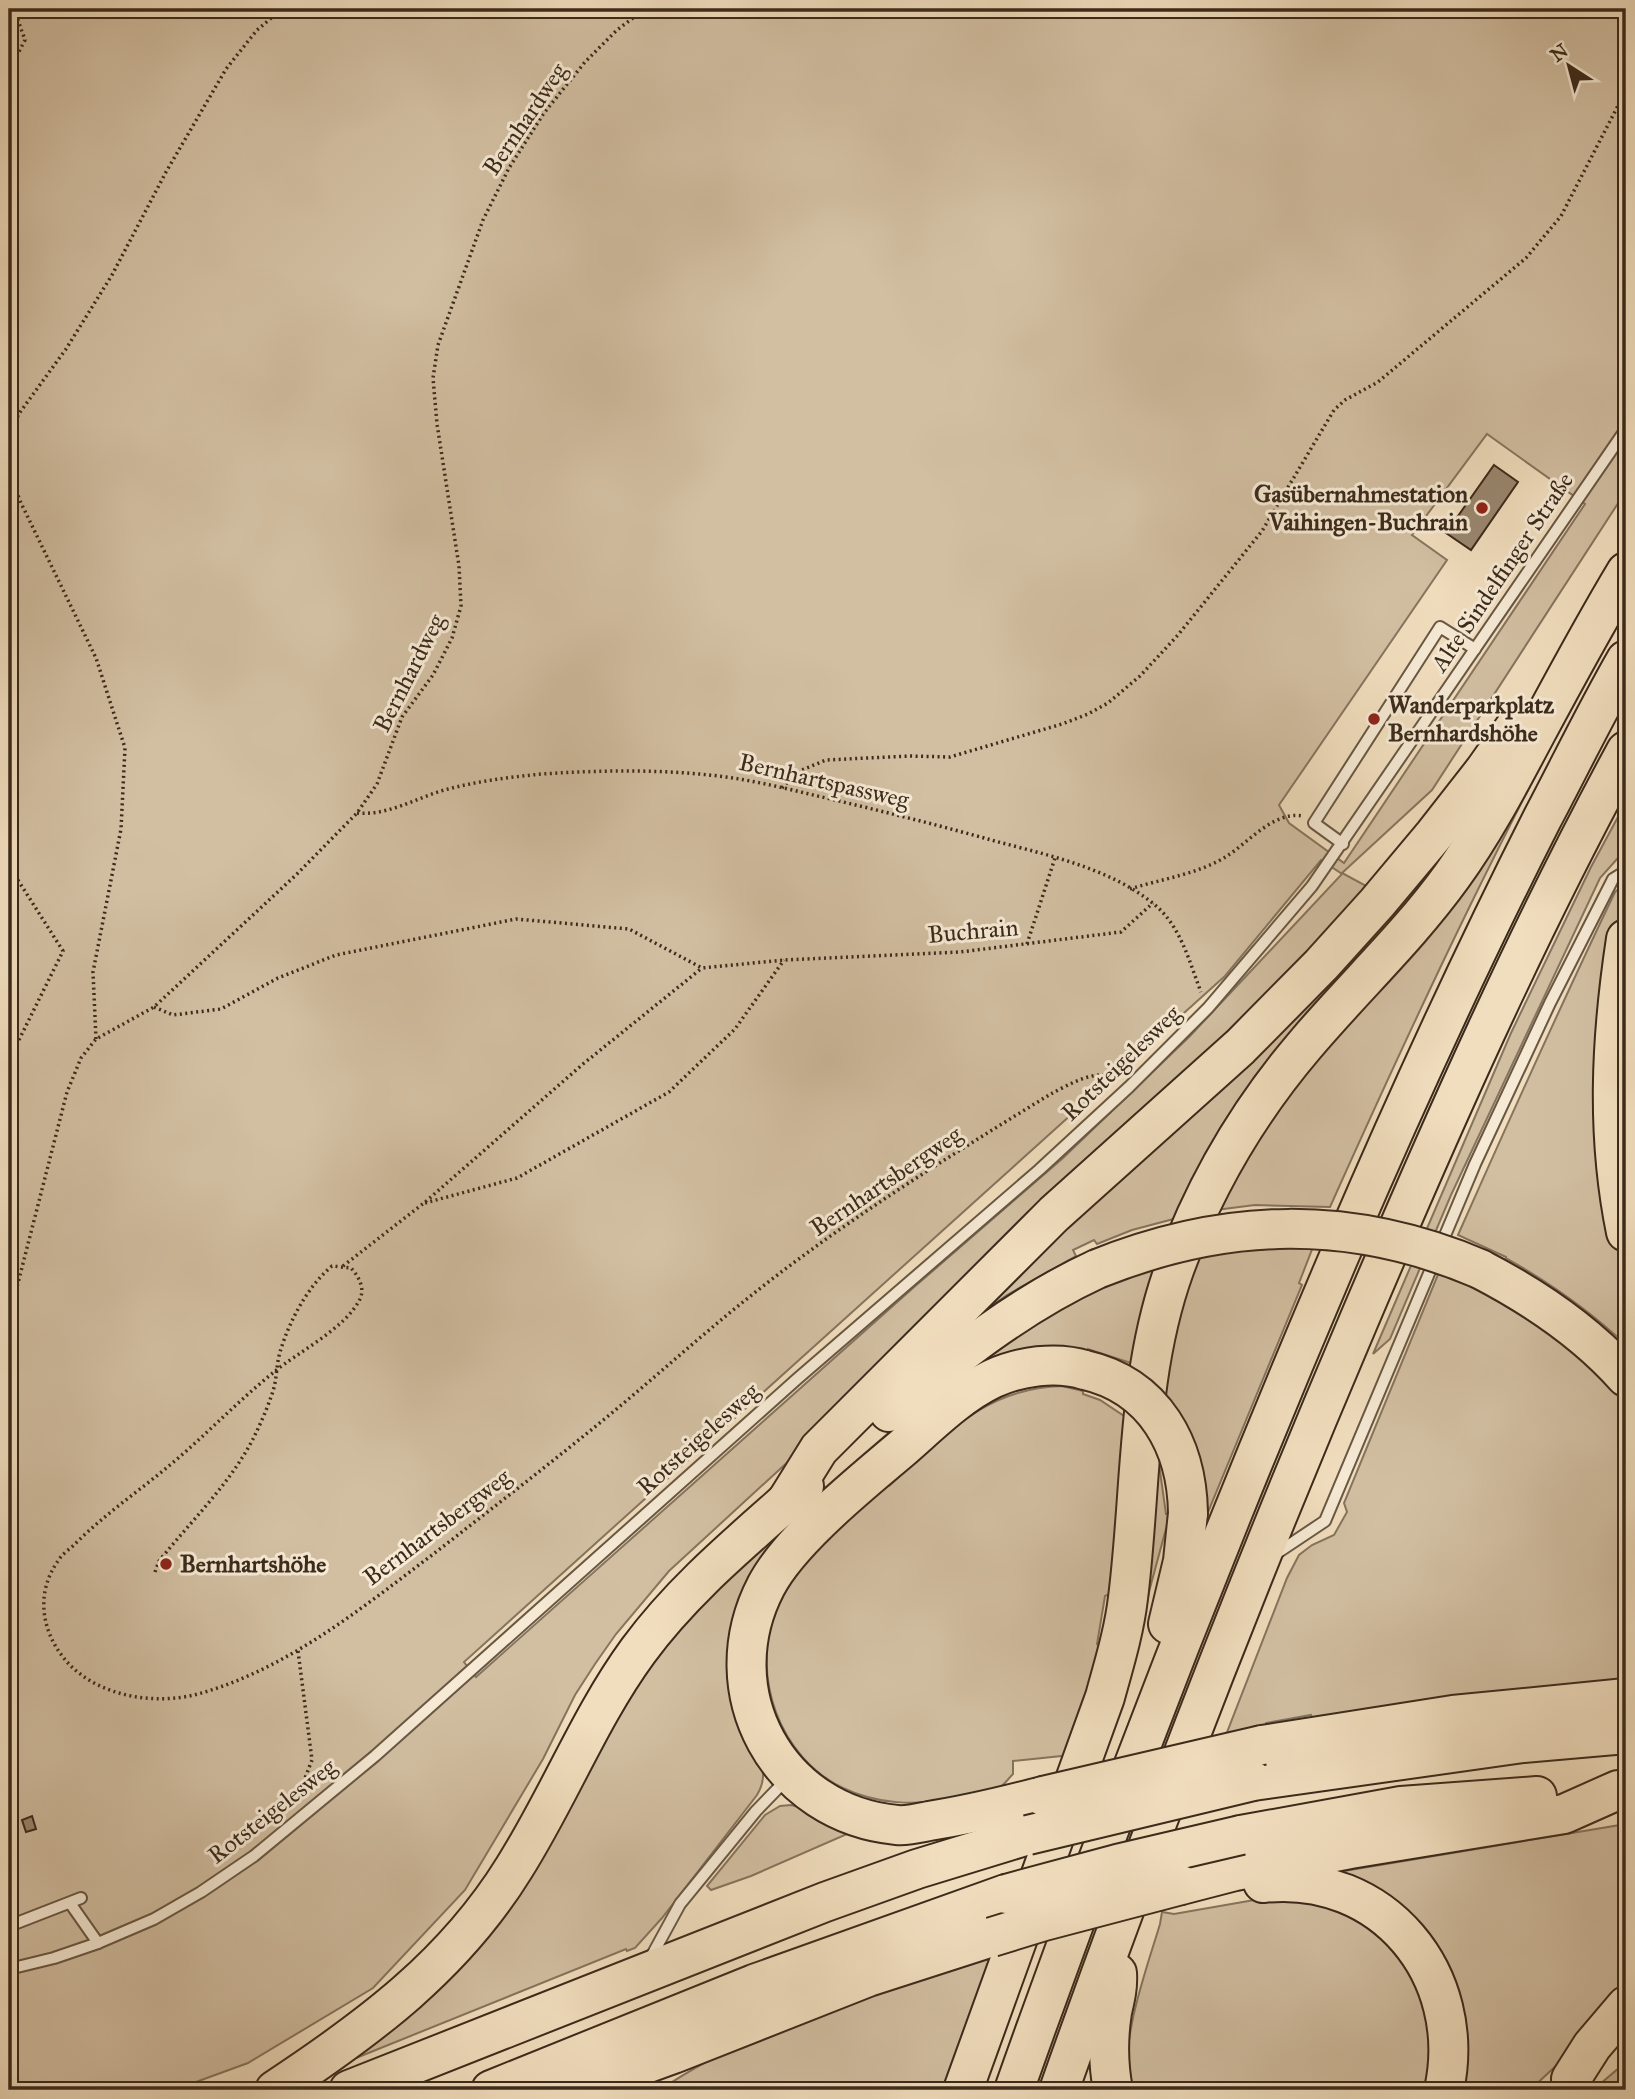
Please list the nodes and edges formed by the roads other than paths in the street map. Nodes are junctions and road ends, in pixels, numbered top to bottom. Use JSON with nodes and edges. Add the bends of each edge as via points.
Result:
{"nodes":[{"id":1,"x":1626,"y":429,"type":"edge"},
{"id":2,"x":1626,"y":572,"type":"edge"},
{"id":3,"x":1598,"y":619,"type":"junction"},
{"id":4,"x":1475,"y":649,"type":"junction"},
{"id":5,"x":1626,"y":660,"type":"edge"},
{"id":6,"x":1626,"y":751,"type":"edge"},
{"id":7,"x":1343,"y":844,"type":"junction"},
{"id":8,"x":1626,"y":871,"type":"edge"},
{"id":9,"x":1626,"y":939,"type":"edge"},
{"id":10,"x":1626,"y":1232,"type":"edge"},
{"id":11,"x":1626,"y":1377,"type":"edge"},
{"id":12,"x":786,"y":1502,"type":"junction"},
{"id":13,"x":1257,"y":1566,"type":"junction"},
{"id":14,"x":1164,"y":1685,"type":"junction"},
{"id":15,"x":1626,"y":1698,"type":"edge"},
{"id":16,"x":1626,"y":1734,"type":"edge"},
{"id":17,"x":1257,"y":1763,"type":"junction"},
{"id":18,"x":790,"y":1775,"type":"junction"},
{"id":19,"x":1622,"y":1790,"type":"edge"},
{"id":20,"x":1238,"y":1864,"type":"junction"},
{"id":21,"x":9,"y":1926,"type":"edge"},
{"id":22,"x":98,"y":1943,"type":"junction"},
{"id":23,"x":1112,"y":1944,"type":"junction"},
{"id":24,"x":9,"y":1969,"type":"edge"},
{"id":25,"x":642,"y":1975,"type":"junction"},
{"id":26,"x":1626,"y":2006,"type":"edge"},
{"id":27,"x":1626,"y":2040,"type":"edge"},
{"id":28,"x":673,"y":2054,"type":"junction"},
{"id":29,"x":1564,"y":2085,"type":"edge"},
{"id":30,"x":275,"y":2090,"type":"edge"},
{"id":31,"x":349,"y":2090,"type":"edge"},
{"id":32,"x":491,"y":2090,"type":"edge"},
{"id":33,"x":574,"y":2090,"type":"edge"},
{"id":34,"x":614,"y":2090,"type":"edge"},
{"id":35,"x":962,"y":2090,"type":"edge"},
{"id":36,"x":1014,"y":2090,"type":"edge"},
{"id":37,"x":1059,"y":2090,"type":"edge"},
{"id":38,"x":1113,"y":2090,"type":"edge"},
{"id":39,"x":1444,"y":2090,"type":"edge"}],
"edges":[{"from":1,"to":4,"type":"lane","name":"Alte Sindelfinger Straße"},
{"from":2,"to":3,"type":"highway"},
{"from":3,"to":12,"type":"highway","via":[[1564,650],[1483,771],[1349,934],[1240,1047],[1046,1222],[819,1449]]},
{"from":3,"to":35,"type":"highway","via":[[1471,848],[1407,933],[1281,1074],[1232,1145],[1199,1207],[1165,1296],[1152,1351],[1139,1448],[1130,1578],[1118,1650]]},
{"from":4,"to":7,"type":"lane","name":"Alte Sindelfinger Straße"},
{"from":4,"to":7,"type":"lane","via":[[1440,627],[1314,823]]},
{"from":5,"to":14,"type":"highway","via":[[1524,855],[1411,1093],[1289,1374]]},
{"from":6,"to":13,"type":"highway","via":[[1468,1071]]},
{"from":7,"to":22,"type":"lane","name":"Rotsteigelesweg","via":[[1208,1008],[1039,1170],[310,1811],[201,1892]]},
{"from":8,"to":13,"type":"lane","via":[[1613,879],[1475,1164],[1325,1521]]},
{"from":9,"to":10,"type":"highway","via":[[1617,1003],[1612,1104],[1614,1159]]},
{"from":11,"to":12,"type":"highway","bridge":true,"via":[[1552,1311],[1479,1269],[1408,1244],[1353,1232],[1232,1231],[1134,1254],[1037,1300],[974,1342]]},
{"from":12,"to":30,"type":"highway","via":[[697,1583],[640,1648],[604,1703],[514,1868],[469,1930],[401,2000]]},
{"from":13,"to":23,"type":"highway"},
{"from":14,"to":18,"type":"highway","bridge":true,"via":[[1168,1624],[1183,1561],[1188,1513],[1181,1456],[1154,1411],[1112,1379],[1062,1366],[1009,1372],[975,1388],[947,1409],[826,1515],[766,1585],[748,1640],[747,1680],[765,1740]]},
{"from":14,"to":36,"type":"highway"},
{"from":15,"to":17,"type":"highway","via":[[1453,1715]]},
{"from":16,"to":17,"type":"highway"},
{"from":17,"to":18,"type":"highway","bridge":true,"via":[[1043,1796],[900,1826],[844,1812]]},
{"from":17,"to":25,"type":"highway","bridge":true,"via":[[917,1868]]},
{"from":18,"to":25,"type":"lane","via":[[680,1904]]},
{"from":19,"to":20,"type":"highway","via":[[1401,1806]]},
{"from":20,"to":28,"type":"highway","bridge":true,"via":[[868,1977]]},
{"from":20,"to":32,"type":"highway","bridge":true,"via":[[1117,1864],[1006,1894],[754,1984]]},
{"from":20,"to":39,"type":"highway","via":[[1318,1884],[1365,1903],[1398,1928],[1420,1956],[1444,2007],[1450,2050]]},
{"from":21,"to":22,"type":"lane","via":[[76,1901]]},
{"from":22,"to":24,"type":"lane","name":"Rotsteigelesweg"},
{"from":23,"to":37,"type":"highway"},
{"from":23,"to":38,"type":"highway","via":[[1118,1987],[1109,2040]]},
{"from":25,"to":31,"type":"highway"},
{"from":26,"to":29,"type":"highway"},
{"from":27,"to":29,"type":"highway"},
{"from":28,"to":33,"type":"highway"},
{"from":28,"to":34,"type":"highway"}]}
